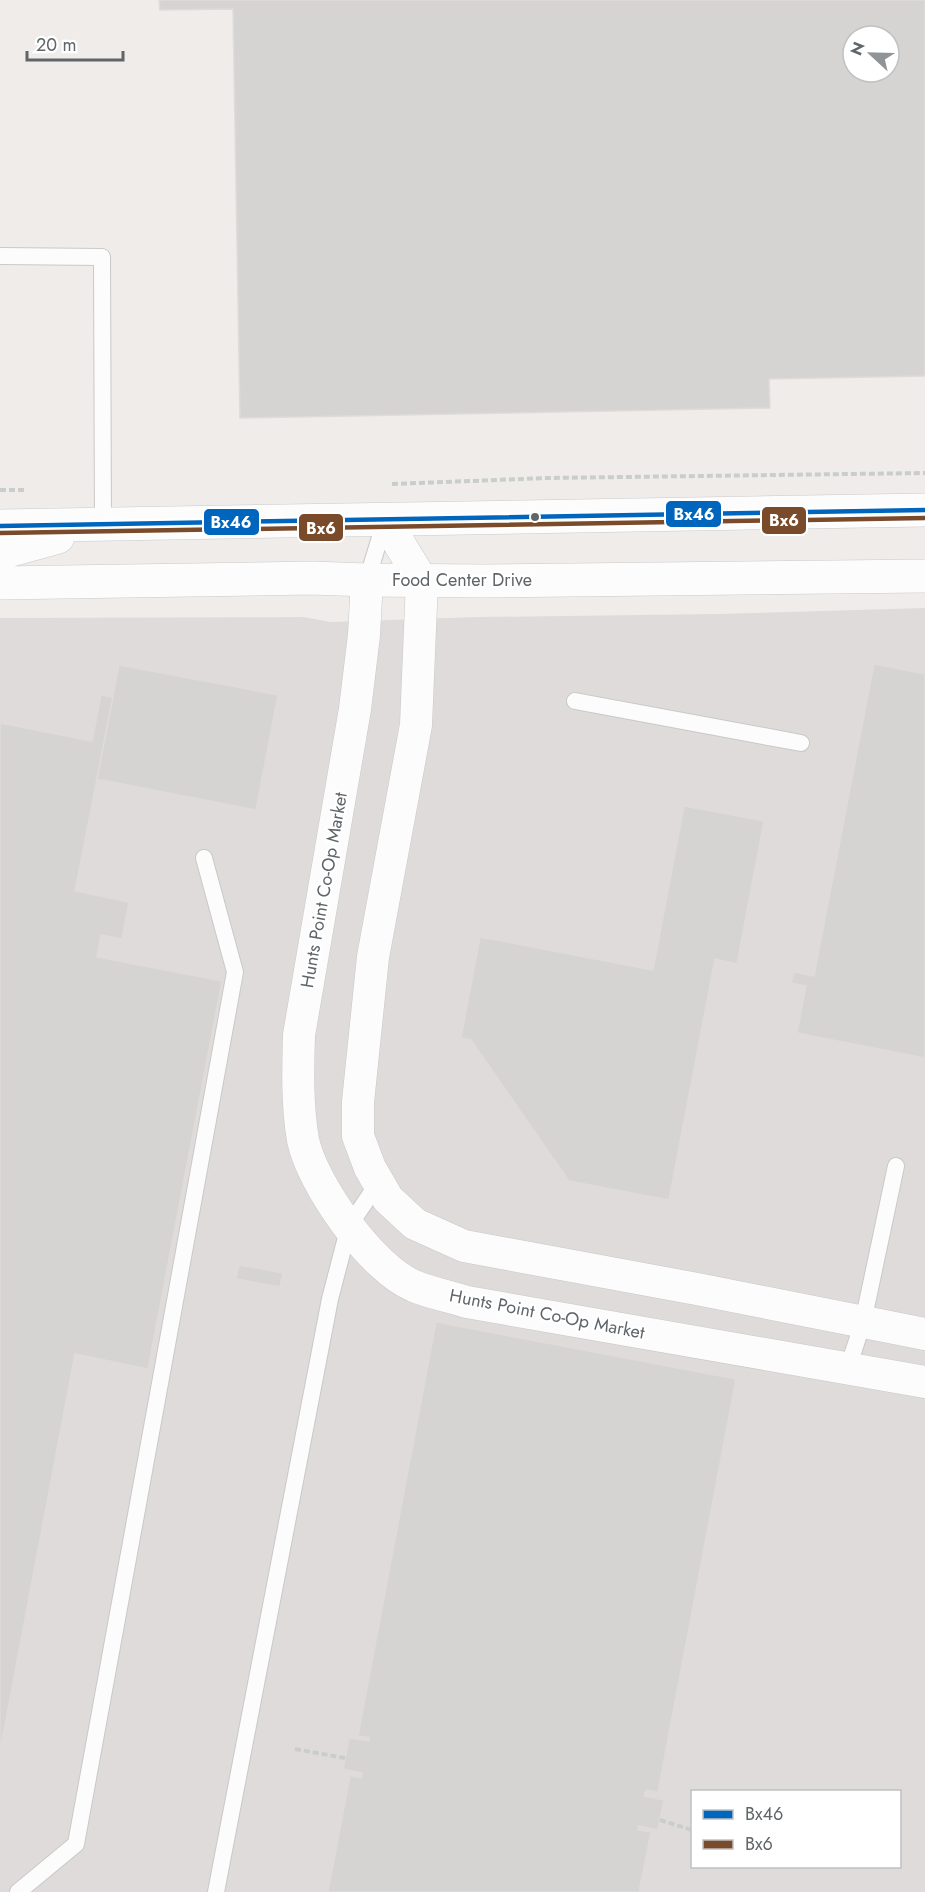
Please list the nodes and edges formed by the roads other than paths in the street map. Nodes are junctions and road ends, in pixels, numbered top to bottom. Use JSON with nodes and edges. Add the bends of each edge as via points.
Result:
{"nodes":[{"id":1,"x":0,"y":256,"type":"edge"},
{"id":2,"x":925,"y":510,"type":"edge"},
{"id":3,"x":385,"y":520,"type":"junction"},
{"id":4,"x":103,"y":525,"type":"junction"},
{"id":5,"x":0,"y":526,"type":"edge"},
{"id":6,"x":0,"y":553,"type":"edge"},
{"id":7,"x":925,"y":576,"type":"edge"},
{"id":8,"x":367,"y":580,"type":"junction"},
{"id":9,"x":422,"y":581,"type":"junction"},
{"id":10,"x":0,"y":583,"type":"edge"},
{"id":11,"x":575,"y":701,"type":"dead end"},
{"id":12,"x":801,"y":743,"type":"dead end"},
{"id":13,"x":204,"y":858,"type":"dead end"},
{"id":14,"x":896,"y":1166,"type":"dead end"},
{"id":15,"x":378,"y":1183,"type":"junction"},
{"id":16,"x":349,"y":1226,"type":"junction"},
{"id":17,"x":863,"y":1322,"type":"junction"},
{"id":18,"x":925,"y":1334,"type":"edge"},
{"id":19,"x":848,"y":1368,"type":"junction"},
{"id":20,"x":925,"y":1382,"type":"edge"},
{"id":21,"x":18,"y":1892,"type":"edge"},
{"id":22,"x":216,"y":1892,"type":"edge"}],
"edges":[{"from":1,"to":4,"type":"lane","via":[[102,257]]},
{"from":2,"to":3,"type":"main road"},
{"from":3,"to":4,"type":"main road"},
{"from":3,"to":8,"type":"lane"},
{"from":3,"to":9,"type":"street"},
{"from":4,"to":5,"type":"main road"},
{"from":4,"to":6,"type":"main road"},
{"from":7,"to":9,"type":"main road","name":"Food Center Drive"},
{"from":8,"to":9,"type":"main road","name":"Food Center Drive"},
{"from":8,"to":10,"type":"main road","name":"Food Center Drive"},
{"from":8,"to":16,"type":"street","name":"Hunts Point Co-Op Market","via":[[355,709],[298,1055],[304,1142],[313,1169]]},
{"from":9,"to":15,"type":"street","via":[[416,725],[373,957],[361,1059],[358,1136]]},
{"from":11,"to":12,"type":"lane"},
{"from":13,"to":21,"type":"lane","via":[[235,972],[76,1844]]},
{"from":14,"to":17,"type":"lane"},
{"from":15,"to":16,"type":"lane"},
{"from":15,"to":17,"type":"street","via":[[387,1199],[415,1224],[464,1246]]},
{"from":16,"to":19,"type":"street","name":"Hunts Point Co-Op Market","via":[[388,1270],[413,1286],[466,1302]]},
{"from":16,"to":22,"type":"lane","via":[[328,1310]]},
{"from":17,"to":18,"type":"street"},
{"from":17,"to":19,"type":"lane"},
{"from":19,"to":20,"type":"street","name":"Hunts Point Co-Op Market"}]}
